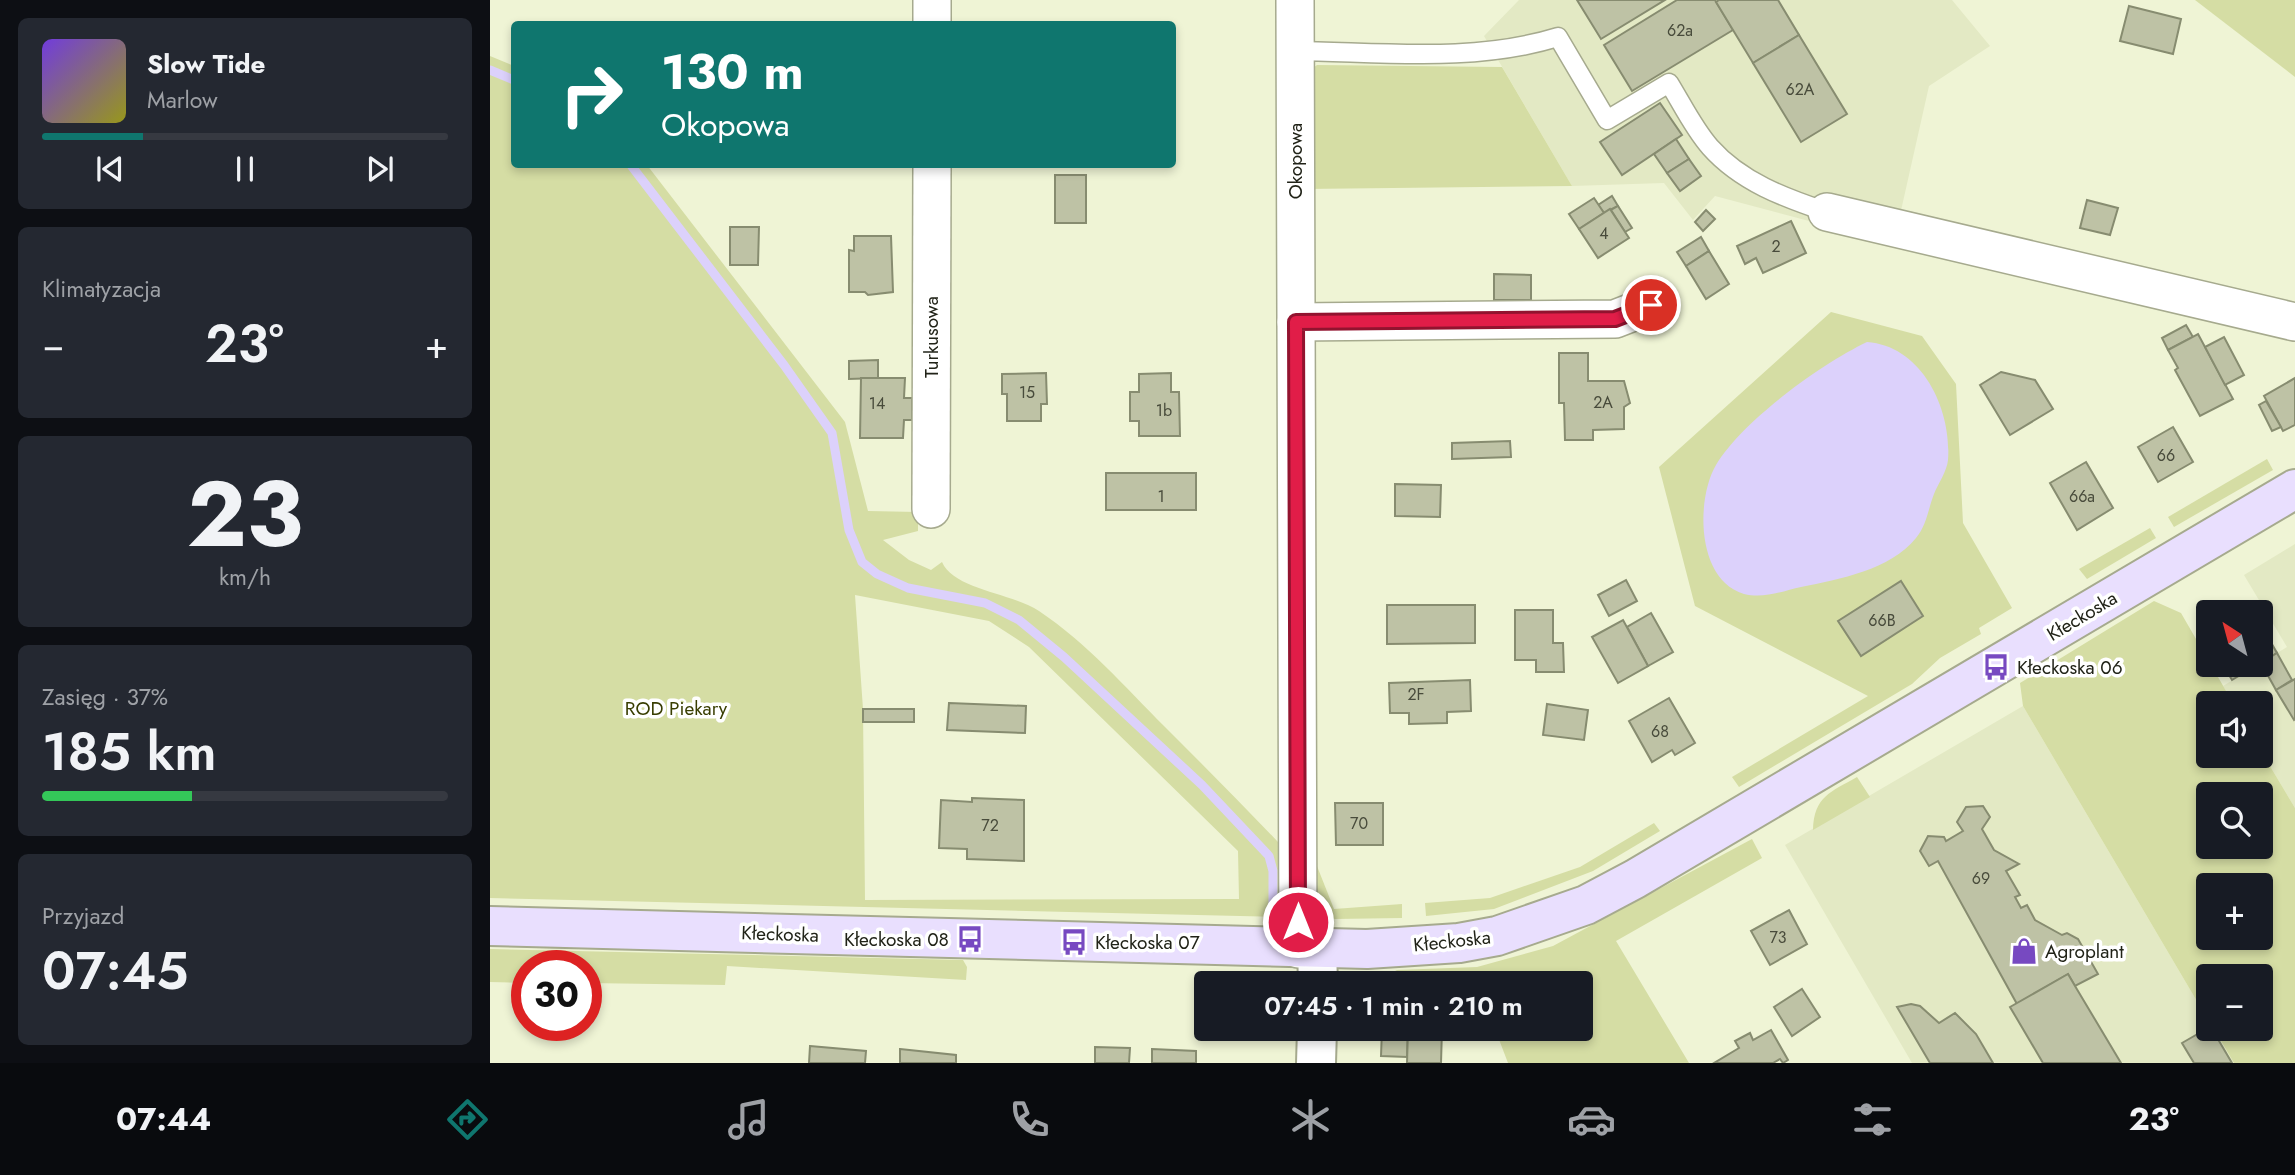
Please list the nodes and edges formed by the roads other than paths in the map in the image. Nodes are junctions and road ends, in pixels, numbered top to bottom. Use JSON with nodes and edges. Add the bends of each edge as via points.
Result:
{"nodes":[{"id":1,"x":932,"y":0,"type":"edge"},
{"id":2,"x":1294,"y":0,"type":"edge"},
{"id":3,"x":932,"y":21,"type":"edge"},
{"id":4,"x":1295,"y":51,"type":"junction"},
{"id":5,"x":932,"y":168,"type":"edge"},
{"id":6,"x":1827,"y":212,"type":"joint"},
{"id":7,"x":1651,"y":305,"type":"dead end"},
{"id":8,"x":1296,"y":322,"type":"junction"},
{"id":9,"x":2295,"y":322,"type":"edge"},
{"id":10,"x":2295,"y":489,"type":"edge"},
{"id":11,"x":931,"y":509,"type":"dead end"},
{"id":12,"x":490,"y":926,"type":"edge"},
{"id":13,"x":1311,"y":961,"type":"edge"},
{"id":14,"x":1317,"y":1041,"type":"edge"},
{"id":15,"x":1316,"y":1063,"type":"edge"}],
"edges":[{"from":1,"to":3,"type":"street"},
{"from":2,"to":4,"type":"street","name":"Okopowa"},
{"from":4,"to":6,"type":"lane","via":[[1452,53],[1519,49],[1558,37],[1607,120],[1669,83],[1710,147],[1744,177],[1787,199]]},
{"from":4,"to":8,"type":"street","name":"Okopowa"},
{"from":5,"to":11,"type":"street","name":"Turkusowa"},
{"from":6,"to":9,"type":"street"},
{"from":7,"to":8,"type":"street","via":[[1615,319]]},
{"from":8,"to":13,"type":"street","name":"Okopowa"},
{"from":10,"to":13,"type":"main road","name":"Kłeckoska","via":[[1721,831],[1586,905],[1523,929],[1459,943]]},
{"from":12,"to":13,"type":"main road","name":"Kłeckoska"},
{"from":14,"to":15,"type":"street"}]}
